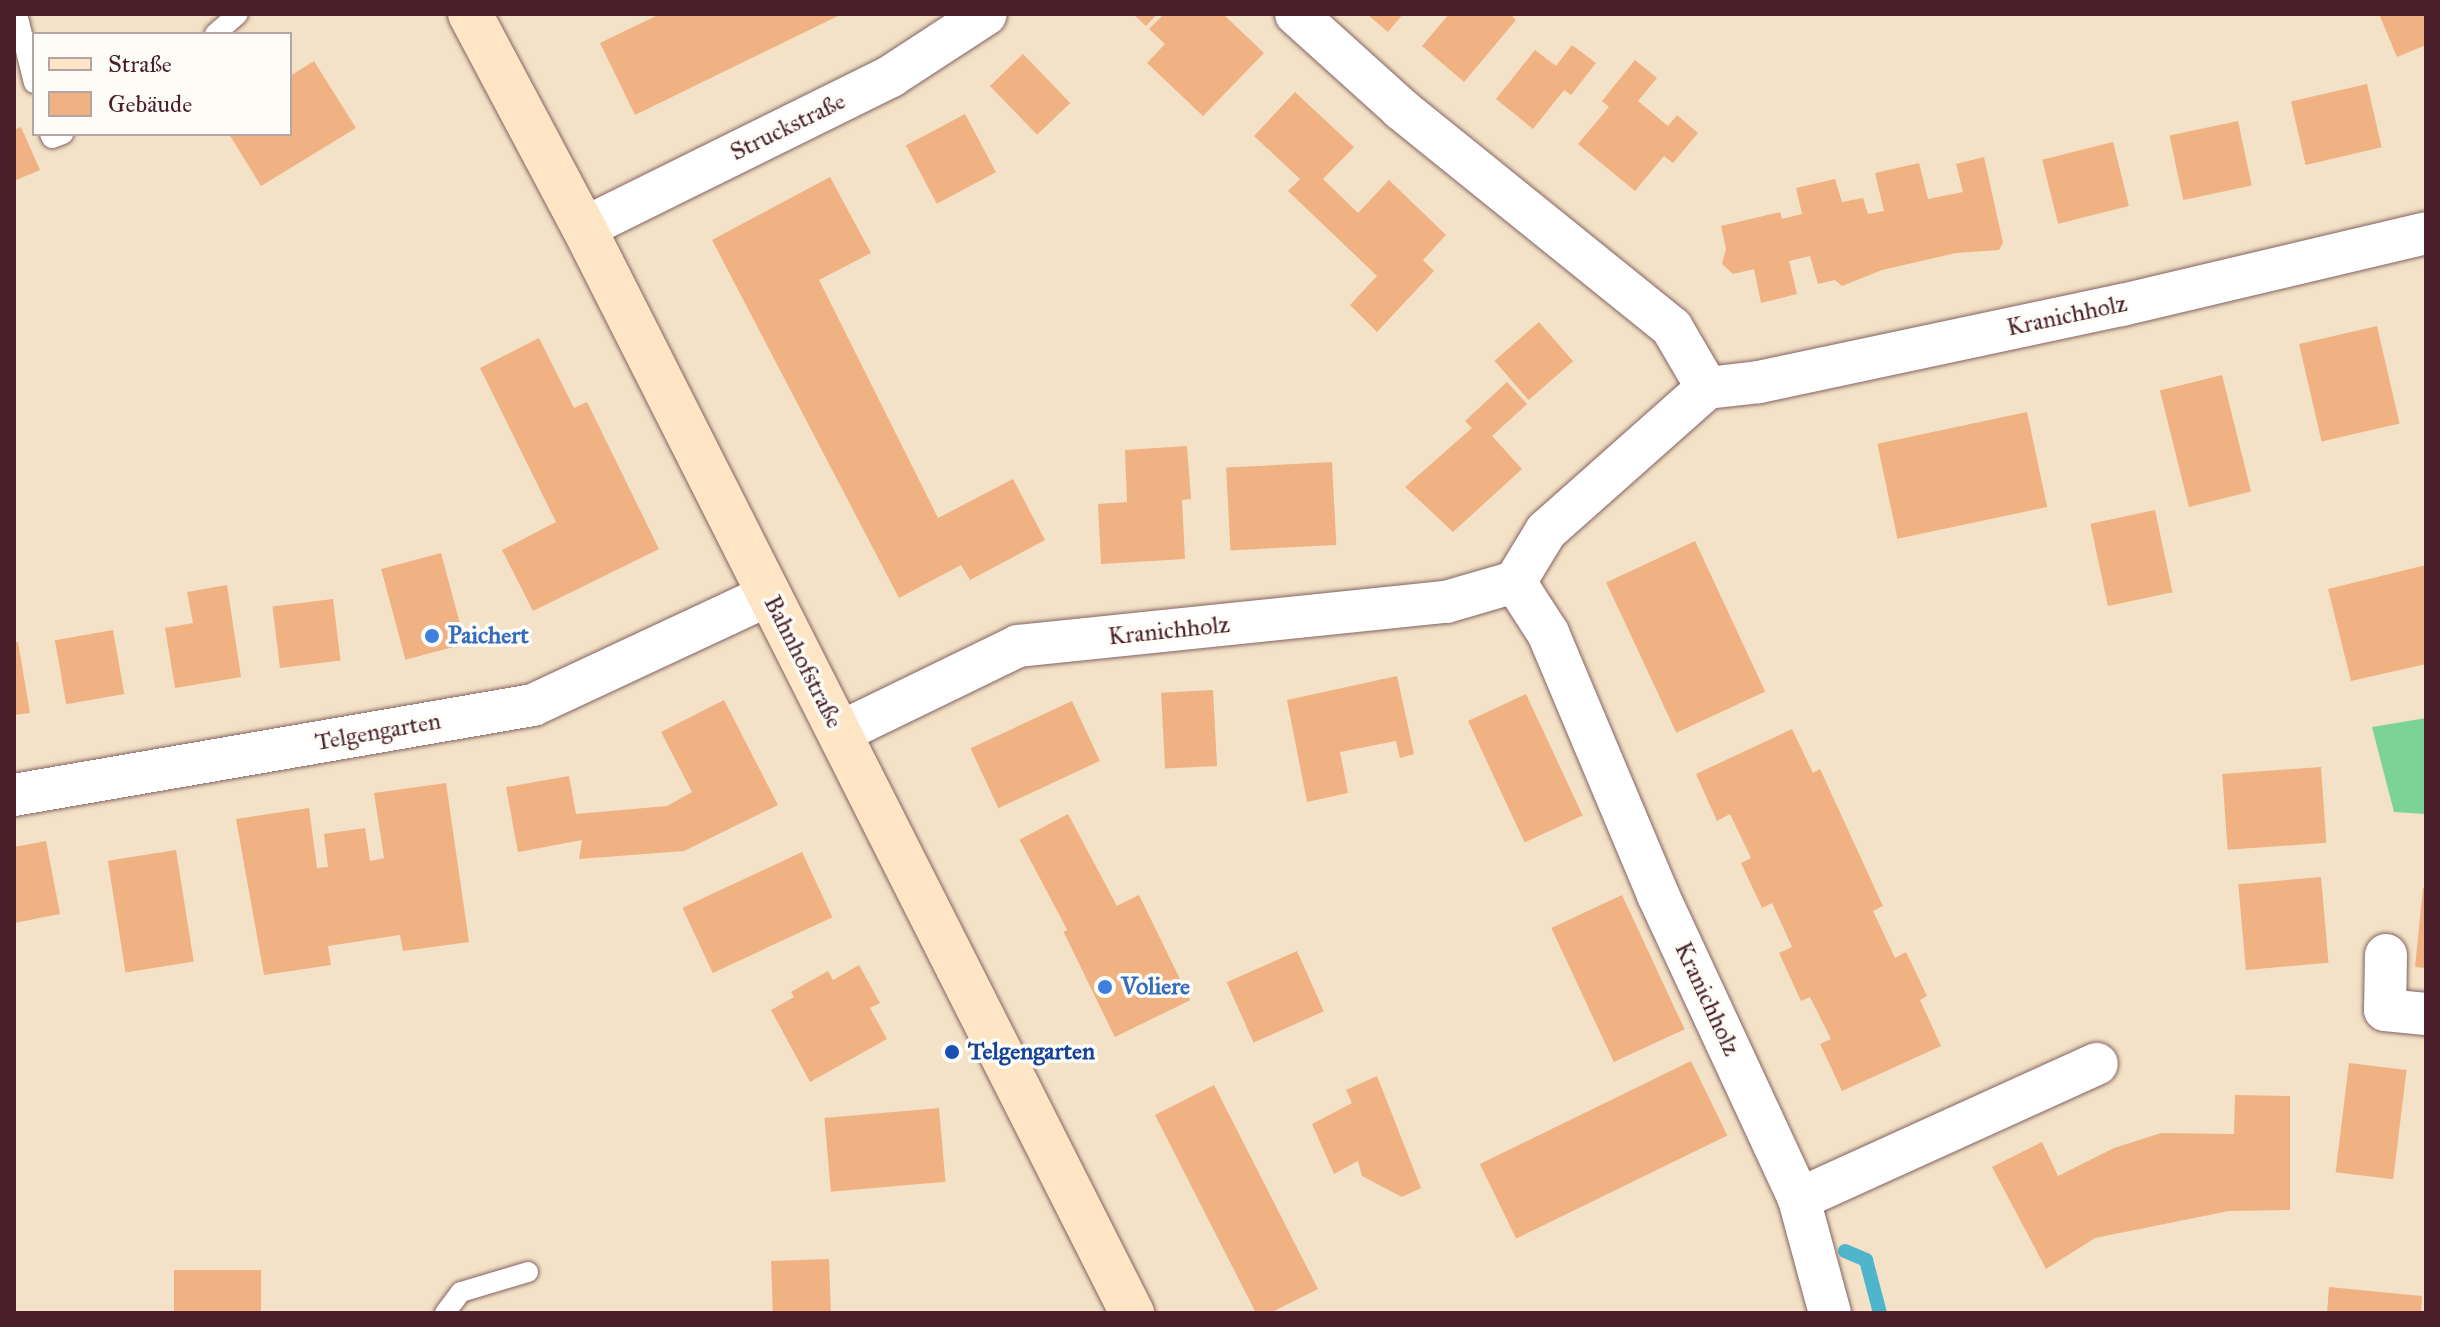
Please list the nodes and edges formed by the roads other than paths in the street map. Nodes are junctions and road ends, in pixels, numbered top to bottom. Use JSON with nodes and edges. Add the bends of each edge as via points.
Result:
{"nodes":[{"id":1,"x":17,"y":14,"type":"edge"},
{"id":2,"x":238,"y":14,"type":"edge"},
{"id":3,"x":470,"y":14,"type":"edge"},
{"id":4,"x":986,"y":14,"type":"edge"},
{"id":5,"x":1296,"y":14,"type":"edge"},
{"id":6,"x":217,"y":32,"type":"edge"},
{"id":7,"x":32,"y":75,"type":"edge"},
{"id":8,"x":584,"y":228,"type":"junction"},
{"id":9,"x":2426,"y":233,"type":"edge"},
{"id":10,"x":1707,"y":388,"type":"junction"},
{"id":11,"x":1515,"y":582,"type":"junction"},
{"id":12,"x":769,"y":595,"type":"junction"},
{"id":13,"x":839,"y":733,"type":"junction"},
{"id":14,"x":14,"y":795,"type":"edge"},
{"id":15,"x":2386,"y":955,"type":"dead end"},
{"id":16,"x":2426,"y":1014,"type":"edge"},
{"id":17,"x":2097,"y":1064,"type":"dead end"},
{"id":18,"x":1799,"y":1199,"type":"junction"},
{"id":19,"x":528,"y":1272,"type":"dead end"},
{"id":20,"x":445,"y":1313,"type":"edge"},
{"id":21,"x":1132,"y":1313,"type":"edge"},
{"id":22,"x":1830,"y":1313,"type":"edge"}],
"edges":[{"from":1,"to":7,"type":"lane"},
{"from":2,"to":6,"type":"lane"},
{"from":3,"to":8,"type":"main road","name":"Bahnhofstraße"},
{"from":4,"to":8,"type":"street","name":"Struckstraße","via":[[891,76]]},
{"from":5,"to":10,"type":"street","via":[[1401,109],[1672,328]]},
{"from":8,"to":12,"type":"main road","name":"Bahnhofstraße"},
{"from":9,"to":10,"type":"street","name":"Kranichholz","via":[[2122,305],[1759,382]]},
{"from":10,"to":11,"type":"street","via":[[1546,531]]},
{"from":11,"to":13,"type":"street","name":"Kranichholz","via":[[1446,602],[1018,646]]},
{"from":11,"to":18,"type":"street","name":"Kranichholz","via":[[1548,633],[1658,895]]},
{"from":12,"to":13,"type":"main road","name":"Bahnhofstraße"},
{"from":12,"to":14,"type":"street","name":"Telgengarten","via":[[533,705]]},
{"from":13,"to":21,"type":"main road","name":"Bahnhofstraße"},
{"from":15,"to":16,"type":"street","via":[[2385,1010]]},
{"from":17,"to":18,"type":"street"},
{"from":18,"to":22,"type":"street","name":"Kranichholz"},
{"from":19,"to":20,"type":"lane","via":[[461,1292]]}]}
